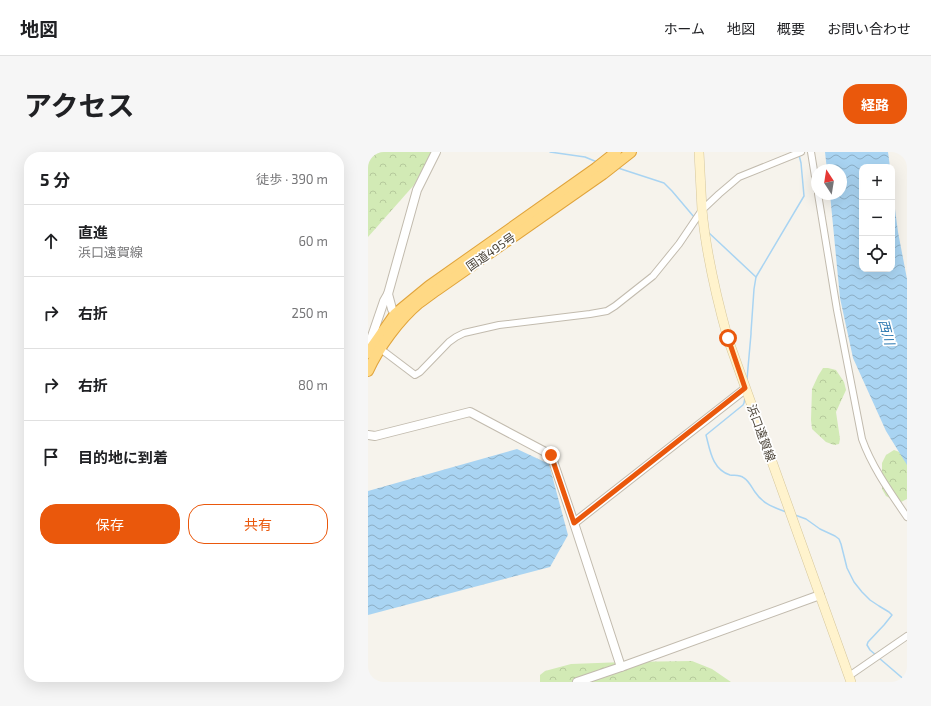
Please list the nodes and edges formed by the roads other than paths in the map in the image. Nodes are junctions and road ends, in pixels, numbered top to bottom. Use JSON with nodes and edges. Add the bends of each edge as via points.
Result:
{"nodes":[{"id":1,"x":436,"y":152,"type":"edge"},
{"id":2,"x":631,"y":152,"type":"edge"},
{"id":3,"x":699,"y":152,"type":"edge"},
{"id":4,"x":800,"y":152,"type":"edge"},
{"id":5,"x":811,"y":152,"type":"edge"},
{"id":6,"x":615,"y":157,"type":"edge"},
{"id":7,"x":813,"y":164,"type":"edge"},
{"id":8,"x":599,"y":171,"type":"junction"},
{"id":9,"x":819,"y":200,"type":"edge"},
{"id":10,"x":702,"y":210,"type":"junction"},
{"id":11,"x":388,"y":294,"type":"junction"},
{"id":12,"x":395,"y":314,"type":"junction"},
{"id":13,"x":374,"y":347,"type":"edge"},
{"id":14,"x":368,"y":353,"type":"edge"},
{"id":15,"x":368,"y":371,"type":"edge"},
{"id":16,"x":745,"y":388,"type":"junction"},
{"id":17,"x":368,"y":435,"type":"edge"},
{"id":18,"x":907,"y":517,"type":"edge"},
{"id":19,"x":574,"y":523,"type":"junction"},
{"id":20,"x":820,"y":595,"type":"junction"},
{"id":21,"x":907,"y":636,"type":"edge"},
{"id":22,"x":621,"y":667,"type":"junction"},
{"id":23,"x":850,"y":679,"type":"edge"},
{"id":24,"x":577,"y":682,"type":"edge"}],
"edges":[{"from":1,"to":11,"type":"street","via":[[417,190]]},
{"from":2,"to":6,"type":"highway","name":"国道495号"},
{"from":3,"to":10,"type":"main road","name":"浜口遠賀線"},
{"from":4,"to":10,"type":"street","via":[[739,177]]},
{"from":5,"to":7,"type":"street"},
{"from":6,"to":8,"type":"highway","name":"国道495号"},
{"from":8,"to":12,"type":"highway","name":"国道495号","via":[[429,286]]},
{"from":8,"to":13,"type":"highway","name":"国道495号","via":[[419,304]]},
{"from":9,"to":18,"type":"street","via":[[862,439],[879,474]]},
{"from":10,"to":13,"type":"street","via":[[653,276],[607,311],[499,325],[464,333],[449,342],[415,375]]},
{"from":10,"to":16,"type":"main road","name":"浜口遠賀線","via":[[716,294]]},
{"from":11,"to":12,"type":"street"},
{"from":11,"to":13,"type":"street"},
{"from":12,"to":13,"type":"highway","name":"国道495号"},
{"from":13,"to":14,"type":"highway","name":"国道495号"},
{"from":13,"to":15,"type":"highway","name":"国道495号"},
{"from":16,"to":19,"type":"street"},
{"from":16,"to":20,"type":"main road","name":"浜口遠賀線"},
{"from":17,"to":19,"type":"street","via":[[375,436],[470,412],[551,455]]},
{"from":19,"to":22,"type":"street"},
{"from":20,"to":22,"type":"street"},
{"from":20,"to":23,"type":"main road","name":"浜口遠賀線"},
{"from":21,"to":23,"type":"street"},
{"from":22,"to":24,"type":"street"}]}
